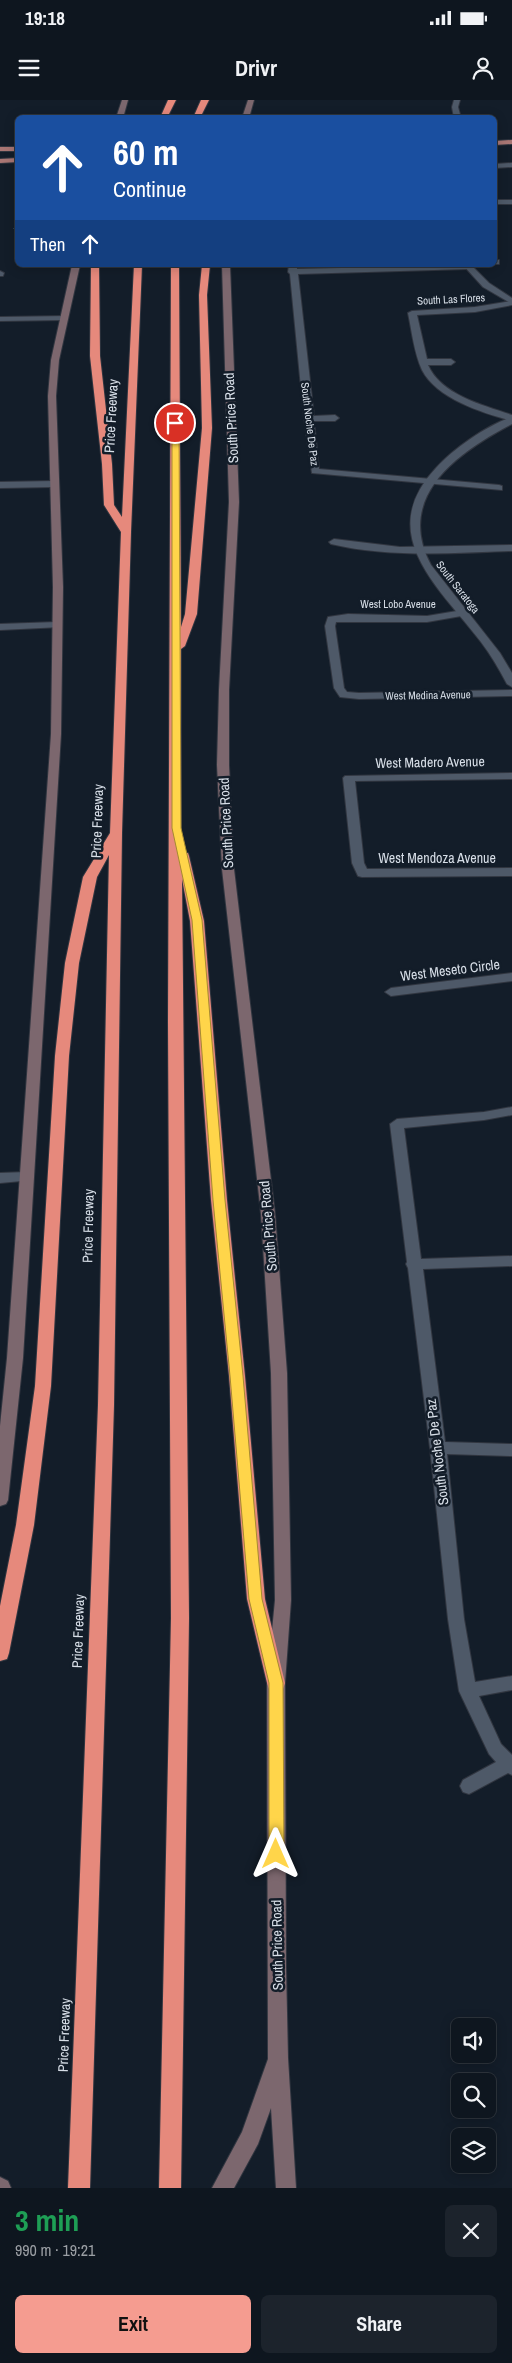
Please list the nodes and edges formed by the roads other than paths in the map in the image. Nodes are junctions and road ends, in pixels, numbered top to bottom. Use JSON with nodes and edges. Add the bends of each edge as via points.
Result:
{"nodes":[{"id":1,"x":125,"y":100,"type":"edge"},
{"id":2,"x":172,"y":100,"type":"edge"},
{"id":3,"x":204,"y":100,"type":"edge"},
{"id":4,"x":251,"y":100,"type":"edge"},
{"id":5,"x":457,"y":100,"type":"edge"},
{"id":6,"x":120,"y":115,"type":"edge"},
{"id":7,"x":164,"y":115,"type":"edge"},
{"id":8,"x":197,"y":115,"type":"edge"},
{"id":9,"x":247,"y":115,"type":"edge"},
{"id":10,"x":457,"y":115,"type":"edge"},
{"id":11,"x":497,"y":136,"type":"edge"},
{"id":12,"x":512,"y":136,"type":"edge"},
{"id":13,"x":512,"y":142,"type":"edge"},
{"id":14,"x":497,"y":143,"type":"edge"},
{"id":15,"x":0,"y":149,"type":"edge"},
{"id":16,"x":15,"y":149,"type":"edge"},
{"id":17,"x":0,"y":159,"type":"edge"},
{"id":18,"x":15,"y":159,"type":"edge"},
{"id":19,"x":512,"y":165,"type":"edge"},
{"id":20,"x":497,"y":166,"type":"edge"},
{"id":21,"x":497,"y":202,"type":"edge"},
{"id":22,"x":512,"y":202,"type":"edge"},
{"id":23,"x":76,"y":267,"type":"edge"},
{"id":24,"x":94,"y":267,"type":"edge"},
{"id":25,"x":138,"y":267,"type":"edge"},
{"id":26,"x":175,"y":267,"type":"edge"},
{"id":27,"x":206,"y":267,"type":"edge"},
{"id":28,"x":226,"y":267,"type":"edge"},
{"id":29,"x":380,"y":267,"type":"edge"},
{"id":30,"x":469,"y":267,"type":"edge"},
{"id":31,"x":292,"y":268,"type":"edge"},
{"id":32,"x":512,"y":303,"type":"edge"},
{"id":33,"x":64,"y":318,"type":"junction"},
{"id":34,"x":0,"y":319,"type":"edge"},
{"id":35,"x":424,"y":362,"type":"junction"},
{"id":36,"x":451,"y":362,"type":"dead end"},
{"id":37,"x":335,"y":418,"type":"dead end"},
{"id":38,"x":308,"y":419,"type":"junction"},
{"id":39,"x":512,"y":419,"type":"edge"},
{"id":40,"x":429,"y":481,"type":"junction"},
{"id":41,"x":0,"y":484,"type":"edge"},
{"id":42,"x":54,"y":484,"type":"junction"},
{"id":43,"x":499,"y":488,"type":"dead end"},
{"id":44,"x":126,"y":532,"type":"junction"},
{"id":45,"x":334,"y":542,"type":"dead end"},
{"id":46,"x":512,"y":548,"type":"edge"},
{"id":47,"x":418,"y":550,"type":"junction"},
{"id":48,"x":463,"y":613,"type":"junction"},
{"id":49,"x":332,"y":619,"type":"joint"},
{"id":50,"x":57,"y":625,"type":"junction"},
{"id":51,"x":0,"y":627,"type":"edge"},
{"id":52,"x":176,"y":654,"type":"junction"},
{"id":53,"x":512,"y":684,"type":"edge"},
{"id":54,"x":512,"y":693,"type":"edge"},
{"id":55,"x":512,"y":776,"type":"edge"},
{"id":56,"x":176,"y":828,"type":"junction"},
{"id":57,"x":116,"y":832,"type":"junction"},
{"id":58,"x":512,"y":872,"type":"edge"},
{"id":59,"x":362,"y":873,"type":"joint"},
{"id":60,"x":512,"y":977,"type":"edge"},
{"id":61,"x":391,"y":992,"type":"dead end"},
{"id":62,"x":512,"y":1111,"type":"edge"},
{"id":63,"x":397,"y":1124,"type":"joint"},
{"id":64,"x":27,"y":1177,"type":"junction"},
{"id":65,"x":0,"y":1178,"type":"edge"},
{"id":66,"x":512,"y":1261,"type":"edge"},
{"id":67,"x":413,"y":1264,"type":"junction"},
{"id":68,"x":438,"y":1448,"type":"junction"},
{"id":69,"x":512,"y":1450,"type":"edge"},
{"id":70,"x":0,"y":1500,"type":"edge"},
{"id":71,"x":0,"y":1653,"type":"edge"},
{"id":72,"x":512,"y":1682,"type":"edge"},
{"id":73,"x":276,"y":1683,"type":"junction"},
{"id":74,"x":468,"y":1691,"type":"junction"},
{"id":75,"x":511,"y":1765,"type":"edge"},
{"id":76,"x":469,"y":1786,"type":"dead end"},
{"id":77,"x":278,"y":2058,"type":"junction"},
{"id":78,"x":79,"y":2188,"type":"edge"},
{"id":79,"x":170,"y":2188,"type":"edge"},
{"id":80,"x":222,"y":2188,"type":"edge"},
{"id":81,"x":286,"y":2188,"type":"edge"}],
"edges":[{"from":1,"to":6,"type":"main road"},
{"from":2,"to":7,"type":"highway"},
{"from":3,"to":8,"type":"highway"},
{"from":4,"to":9,"type":"main road"},
{"from":5,"to":10,"type":"street"},
{"from":11,"to":12,"type":"main road"},
{"from":13,"to":14,"type":"main road"},
{"from":15,"to":16,"type":"main road"},
{"from":17,"to":18,"type":"main road"},
{"from":19,"to":20,"type":"street"},
{"from":21,"to":22,"type":"street"},
{"from":23,"to":33,"type":"main road"},
{"from":24,"to":44,"type":"highway","via":[[95,356],[110,505]]},
{"from":25,"to":44,"type":"highway","name":"Price Freeway"},
{"from":26,"to":52,"type":"highway"},
{"from":27,"to":52,"type":"highway","via":[[203,295],[207,428],[191,614]]},
{"from":28,"to":73,"type":"main road","name":"South Price Road","via":[[234,502],[223,765],[228,869],[267,1204],[279,1374],[284,1600]]},
{"from":29,"to":31,"type":"street"},
{"from":30,"to":32,"type":"street","via":[[486,285]]},
{"from":31,"to":38,"type":"street","name":"South Noche De Paz"},
{"from":32,"to":35,"type":"street","name":"South Las Flores","via":[[460,312],[412,313]]},
{"from":33,"to":34,"type":"street"},
{"from":33,"to":42,"type":"main road","via":[[52,387]]},
{"from":35,"to":36,"type":"street"},
{"from":35,"to":39,"type":"street","name":"South Las Flores","via":[[429,375],[443,388]]},
{"from":37,"to":38,"type":"street"},
{"from":38,"to":40,"type":"street","name":"South Noche De Paz","via":[[315,471]]},
{"from":39,"to":40,"type":"street","name":"South Saratoga","via":[[456,453]]},
{"from":40,"to":43,"type":"street"},
{"from":40,"to":47,"type":"street","name":"South Saratoga","via":[[420,500],[416,520]]},
{"from":41,"to":42,"type":"street"},
{"from":42,"to":50,"type":"main road"},
{"from":44,"to":57,"type":"highway","name":"Price Freeway"},
{"from":45,"to":47,"type":"street","via":[[369,548]]},
{"from":46,"to":47,"type":"street"},
{"from":47,"to":48,"type":"street","name":"South Saratoga","via":[[428,569]]},
{"from":48,"to":49,"type":"street","name":"West Lobo Avenue","via":[[427,618]]},
{"from":48,"to":53,"type":"street","name":"South Saratoga","via":[[490,645]]},
{"from":49,"to":54,"type":"street","name":"West Medina Avenue","via":[[330,626],[339,688],[344,694]]},
{"from":50,"to":51,"type":"street"},
{"from":50,"to":64,"type":"main road","via":[[50,849]]},
{"from":52,"to":56,"type":"highway"},
{"from":55,"to":59,"type":"street","name":"West Madero Avenue","via":[[349,778],[358,863]]},
{"from":56,"to":73,"type":"highway","via":[[197,920],[256,1599]]},
{"from":56,"to":79,"type":"highway","via":[[180,1628]]},
{"from":57,"to":71,"type":"highway","via":[[90,877],[72,963],[62,1056],[42,1386],[25,1525]]},
{"from":57,"to":78,"type":"highway","name":"Price Freeway","via":[[106,1405]]},
{"from":58,"to":59,"type":"street","name":"West Mendoza Avenue"},
{"from":60,"to":61,"type":"street","name":"West Meseto Circle"},
{"from":62,"to":63,"type":"street"},
{"from":63,"to":67,"type":"street","name":"South Noche De Paz"},
{"from":64,"to":65,"type":"street"},
{"from":64,"to":70,"type":"main road","via":[[15,1358]]},
{"from":66,"to":67,"type":"street"},
{"from":67,"to":68,"type":"street","name":"South Noche De Paz"},
{"from":68,"to":69,"type":"street"},
{"from":68,"to":74,"type":"street","name":"South Noche De Paz","via":[[456,1618]]},
{"from":72,"to":74,"type":"street"},
{"from":73,"to":77,"type":"main road","name":"South Price Road"},
{"from":74,"to":75,"type":"street","name":"South Noche De Paz","via":[[496,1749]]},
{"from":75,"to":76,"type":"street"},
{"from":77,"to":80,"type":"main road","via":[[251,2137]]},
{"from":77,"to":81,"type":"main road","name":"South Price Road"}]}
